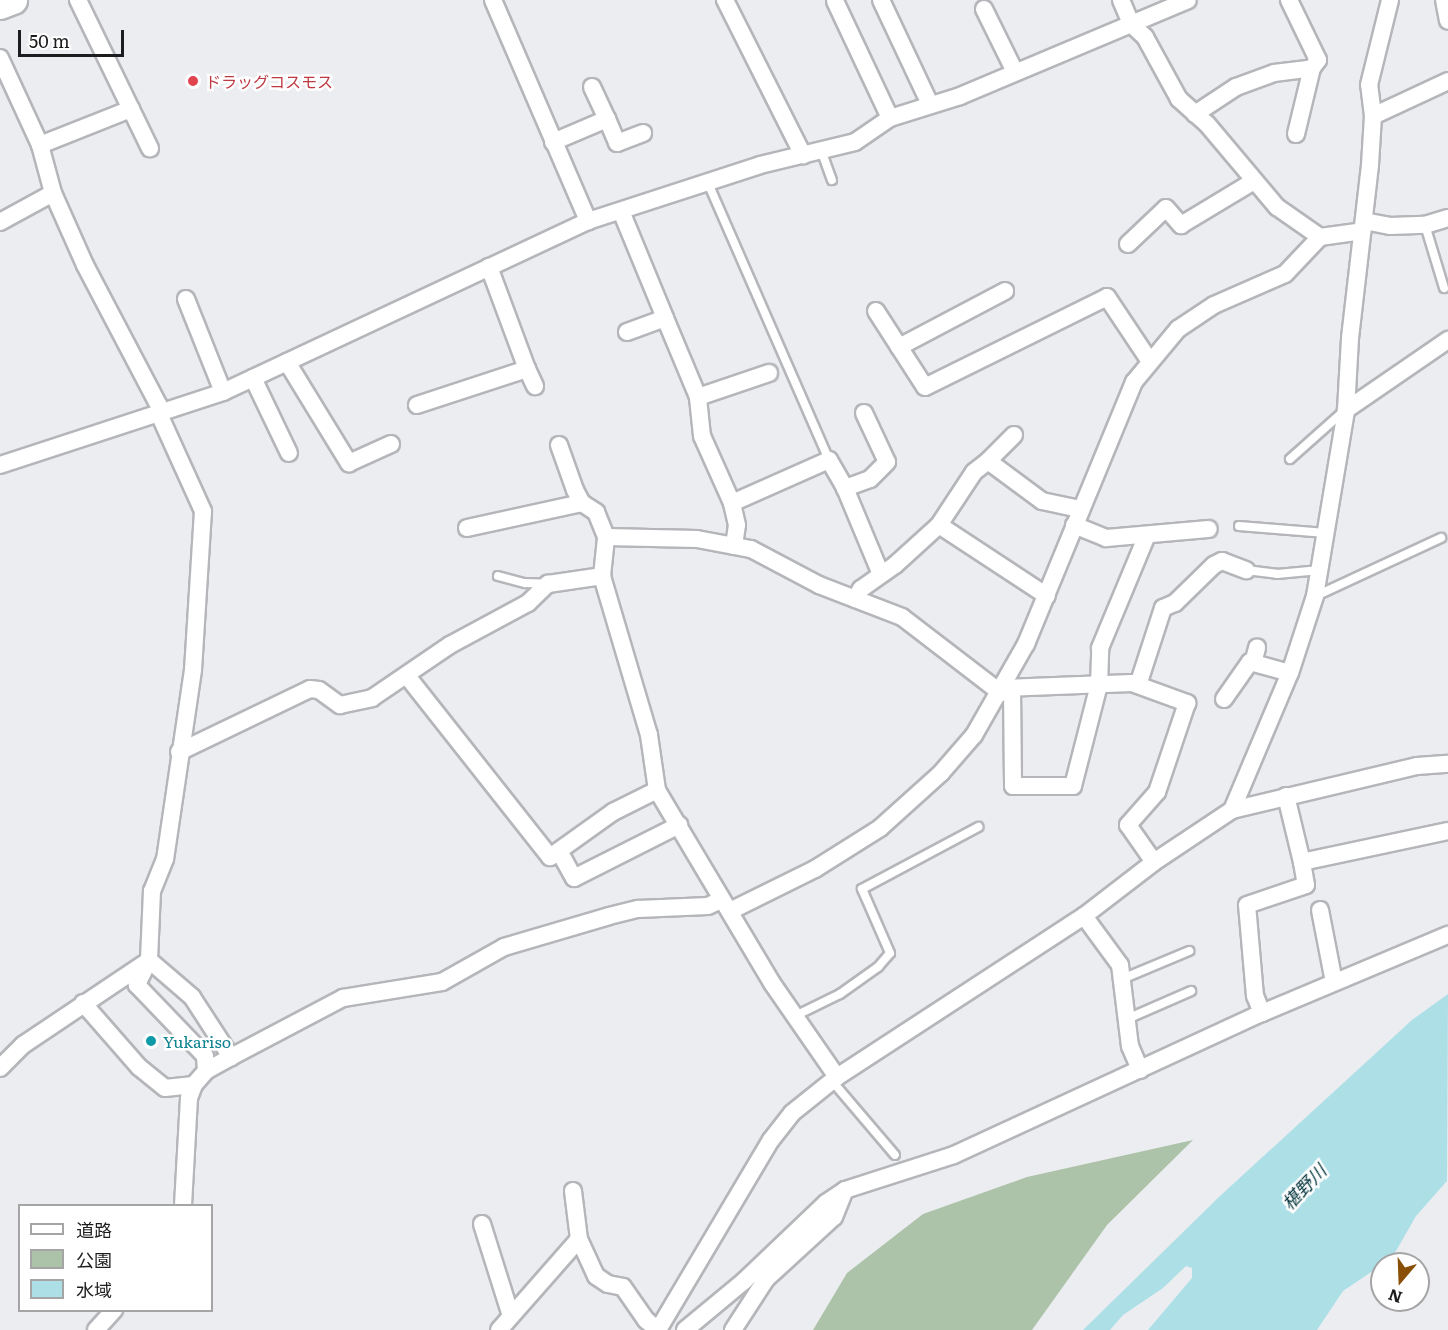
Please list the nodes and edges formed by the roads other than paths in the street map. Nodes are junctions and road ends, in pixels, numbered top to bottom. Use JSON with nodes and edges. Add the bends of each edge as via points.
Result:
{"nodes":[{"id":1,"x":13,"y":0,"type":"edge"},
{"id":2,"x":78,"y":0,"type":"edge"},
{"id":3,"x":493,"y":0,"type":"edge"},
{"id":4,"x":725,"y":0,"type":"edge"},
{"id":5,"x":881,"y":0,"type":"edge"},
{"id":6,"x":1120,"y":0,"type":"edge"},
{"id":7,"x":1188,"y":0,"type":"edge"},
{"id":8,"x":1289,"y":0,"type":"edge"},
{"id":9,"x":1390,"y":0,"type":"edge"},
{"id":10,"x":1444,"y":0,"type":"edge"},
{"id":11,"x":835,"y":1,"type":"edge"},
{"id":12,"x":0,"y":5,"type":"edge"},
{"id":13,"x":984,"y":9,"type":"dead end"},
{"id":14,"x":1448,"y":21,"type":"edge"},
{"id":15,"x":1131,"y":24,"type":"junction"},
{"id":16,"x":0,"y":58,"type":"edge"},
{"id":17,"x":1312,"y":68,"type":"junction"},
{"id":18,"x":1015,"y":72,"type":"junction"},
{"id":19,"x":1448,"y":81,"type":"edge"},
{"id":20,"x":592,"y":87,"type":"dead end"},
{"id":21,"x":930,"y":104,"type":"junction"},
{"id":22,"x":131,"y":109,"type":"junction"},
{"id":23,"x":1195,"y":114,"type":"junction"},
{"id":24,"x":1373,"y":116,"type":"junction"},
{"id":25,"x":890,"y":118,"type":"junction"},
{"id":26,"x":607,"y":119,"type":"junction"},
{"id":27,"x":643,"y":133,"type":"dead end"},
{"id":28,"x":1296,"y":134,"type":"dead end"},
{"id":29,"x":553,"y":142,"type":"junction"},
{"id":30,"x":40,"y":145,"type":"junction"},
{"id":31,"x":150,"y":148,"type":"dead end"},
{"id":32,"x":821,"y":150,"type":"junction"},
{"id":33,"x":803,"y":155,"type":"junction"},
{"id":34,"x":832,"y":180,"type":"dead end"},
{"id":35,"x":1254,"y":181,"type":"junction"},
{"id":36,"x":708,"y":183,"type":"junction"},
{"id":37,"x":53,"y":192,"type":"junction"},
{"id":38,"x":621,"y":211,"type":"junction"},
{"id":39,"x":1448,"y":219,"type":"edge"},
{"id":40,"x":588,"y":221,"type":"junction"},
{"id":41,"x":0,"y":222,"type":"edge"},
{"id":42,"x":1425,"y":225,"type":"junction"},
{"id":43,"x":1363,"y":226,"type":"junction"},
{"id":44,"x":1320,"y":237,"type":"junction"},
{"id":45,"x":1128,"y":244,"type":"dead end"},
{"id":46,"x":489,"y":267,"type":"junction"},
{"id":47,"x":1444,"y":288,"type":"dead end"},
{"id":48,"x":1005,"y":291,"type":"dead end"},
{"id":49,"x":186,"y":299,"type":"dead end"},
{"id":50,"x":876,"y":311,"type":"dead end"},
{"id":51,"x":665,"y":318,"type":"junction"},
{"id":52,"x":627,"y":332,"type":"dead end"},
{"id":53,"x":1448,"y":340,"type":"edge"},
{"id":54,"x":899,"y":346,"type":"junction"},
{"id":55,"x":1149,"y":360,"type":"junction"},
{"id":56,"x":287,"y":362,"type":"junction"},
{"id":57,"x":527,"y":369,"type":"junction"},
{"id":58,"x":769,"y":373,"type":"dead end"},
{"id":59,"x":253,"y":378,"type":"junction"},
{"id":60,"x":535,"y":386,"type":"dead end"},
{"id":61,"x":223,"y":392,"type":"junction"},
{"id":62,"x":698,"y":397,"type":"junction"},
{"id":63,"x":417,"y":405,"type":"dead end"},
{"id":64,"x":1346,"y":410,"type":"junction"},
{"id":65,"x":864,"y":413,"type":"dead end"},
{"id":66,"x":159,"y":414,"type":"junction"},
{"id":67,"x":1014,"y":435,"type":"dead end"},
{"id":68,"x":391,"y":444,"type":"dead end"},
{"id":69,"x":559,"y":445,"type":"dead end"},
{"id":70,"x":289,"y":453,"type":"dead end"},
{"id":71,"x":1290,"y":459,"type":"dead end"},
{"id":72,"x":829,"y":460,"type":"junction"},
{"id":73,"x":988,"y":461,"type":"junction"},
{"id":74,"x":0,"y":465,"type":"edge"},
{"id":75,"x":845,"y":488,"type":"junction"},
{"id":76,"x":582,"y":503,"type":"junction"},
{"id":77,"x":732,"y":503,"type":"junction"},
{"id":78,"x":1077,"y":517,"type":"junction"},
{"id":79,"x":939,"y":525,"type":"junction"},
{"id":80,"x":1239,"y":526,"type":"dead end"},
{"id":81,"x":467,"y":528,"type":"dead end"},
{"id":82,"x":1209,"y":529,"type":"dead end"},
{"id":83,"x":1326,"y":533,"type":"junction"},
{"id":84,"x":1146,"y":534,"type":"junction"},
{"id":85,"x":606,"y":537,"type":"junction"},
{"id":86,"x":1441,"y":538,"type":"dead end"},
{"id":87,"x":734,"y":546,"type":"junction"},
{"id":88,"x":1246,"y":570,"type":"joint"},
{"id":89,"x":1320,"y":570,"type":"junction"},
{"id":90,"x":880,"y":572,"type":"junction"},
{"id":91,"x":498,"y":576,"type":"dead end"},
{"id":92,"x":602,"y":576,"type":"junction"},
{"id":93,"x":548,"y":584,"type":"junction"},
{"id":94,"x":1047,"y":596,"type":"junction"},
{"id":95,"x":1315,"y":596,"type":"junction"},
{"id":96,"x":855,"y":599,"type":"junction"},
{"id":97,"x":1290,"y":674,"type":"junction"},
{"id":98,"x":407,"y":676,"type":"junction"},
{"id":99,"x":1099,"y":685,"type":"junction"},
{"id":100,"x":1138,"y":685,"type":"junction"},
{"id":101,"x":1006,"y":690,"type":"junction"},
{"id":102,"x":1224,"y":699,"type":"dead end"},
{"id":103,"x":179,"y":752,"type":"junction"},
{"id":104,"x":1448,"y":764,"type":"edge"},
{"id":105,"x":657,"y":790,"type":"junction"},
{"id":106,"x":1286,"y":796,"type":"junction"},
{"id":107,"x":1232,"y":810,"type":"junction"},
{"id":108,"x":679,"y":825,"type":"junction"},
{"id":109,"x":978,"y":827,"type":"dead end"},
{"id":110,"x":1448,"y":831,"type":"edge"},
{"id":111,"x":559,"y":851,"type":"junction"},
{"id":112,"x":1154,"y":862,"type":"junction"},
{"id":113,"x":1302,"y":862,"type":"junction"},
{"id":114,"x":726,"y":905,"type":"junction"},
{"id":115,"x":1320,"y":910,"type":"dead end"},
{"id":116,"x":1084,"y":916,"type":"junction"},
{"id":117,"x":1448,"y":935,"type":"edge"},
{"id":118,"x":1189,"y":951,"type":"dead end"},
{"id":119,"x":149,"y":960,"type":"junction"},
{"id":120,"x":1122,"y":979,"type":"junction"},
{"id":121,"x":1334,"y":982,"type":"junction"},
{"id":122,"x":1191,"y":991,"type":"dead end"},
{"id":123,"x":83,"y":1003,"type":"junction"},
{"id":124,"x":1262,"y":1013,"type":"junction"},
{"id":125,"x":795,"y":1016,"type":"junction"},
{"id":126,"x":1127,"y":1019,"type":"junction"},
{"id":127,"x":231,"y":1057,"type":"junction"},
{"id":128,"x":0,"y":1068,"type":"edge"},
{"id":129,"x":1140,"y":1070,"type":"junction"},
{"id":130,"x":206,"y":1071,"type":"junction"},
{"id":131,"x":835,"y":1079,"type":"junction"},
{"id":132,"x":194,"y":1085,"type":"junction"},
{"id":133,"x":895,"y":1155,"type":"dead end"},
{"id":134,"x":845,"y":1190,"type":"junction"},
{"id":135,"x":573,"y":1191,"type":"dead end"},
{"id":136,"x":183,"y":1204,"type":"edge"},
{"id":137,"x":482,"y":1224,"type":"dead end"},
{"id":138,"x":579,"y":1239,"type":"junction"},
{"id":139,"x":113,"y":1312,"type":"edge"},
{"id":140,"x":511,"y":1316,"type":"junction"},
{"id":141,"x":96,"y":1330,"type":"edge"},
{"id":142,"x":499,"y":1330,"type":"edge"},
{"id":143,"x":658,"y":1330,"type":"edge"},
{"id":144,"x":684,"y":1330,"type":"edge"},
{"id":145,"x":733,"y":1330,"type":"edge"}],
"edges":[{"from":1,"to":12,"type":"main road"},
{"from":2,"to":22,"type":"street"},
{"from":3,"to":29,"type":"street"},
{"from":4,"to":33,"type":"street"},
{"from":5,"to":21,"type":"street"},
{"from":6,"to":15,"type":"street"},
{"from":7,"to":15,"type":"street"},
{"from":8,"to":17,"type":"street","via":[[1318,60]]},
{"from":9,"to":24,"type":"street","via":[[1369,85]]},
{"from":10,"to":14,"type":"street"},
{"from":11,"to":25,"type":"street"},
{"from":13,"to":18,"type":"street"},
{"from":15,"to":18,"type":"street"},
{"from":15,"to":23,"type":"street","via":[[1145,37],[1179,99]]},
{"from":16,"to":30,"type":"street"},
{"from":17,"to":23,"type":"street","via":[[1274,73],[1236,87]]},
{"from":17,"to":28,"type":"street"},
{"from":18,"to":21,"type":"street"},
{"from":19,"to":24,"type":"street"},
{"from":20,"to":26,"type":"street"},
{"from":21,"to":25,"type":"street"},
{"from":22,"to":30,"type":"street"},
{"from":22,"to":31,"type":"street"},
{"from":23,"to":35,"type":"street"},
{"from":24,"to":43,"type":"street"},
{"from":25,"to":32,"type":"street","via":[[855,142]]},
{"from":26,"to":27,"type":"street","via":[[617,143]]},
{"from":26,"to":29,"type":"street"},
{"from":29,"to":40,"type":"street"},
{"from":30,"to":37,"type":"street"},
{"from":32,"to":33,"type":"street"},
{"from":32,"to":34,"type":"lane"},
{"from":33,"to":36,"type":"street"},
{"from":35,"to":44,"type":"street","via":[[1277,207]]},
{"from":35,"to":45,"type":"street","via":[[1181,225],[1166,208]]},
{"from":36,"to":38,"type":"street"},
{"from":36,"to":72,"type":"lane"},
{"from":37,"to":41,"type":"street"},
{"from":37,"to":66,"type":"street","via":[[85,266],[159,406]]},
{"from":38,"to":40,"type":"street"},
{"from":38,"to":51,"type":"street"},
{"from":39,"to":42,"type":"street"},
{"from":40,"to":46,"type":"street"},
{"from":42,"to":43,"type":"street"},
{"from":42,"to":47,"type":"lane"},
{"from":43,"to":44,"type":"street"},
{"from":43,"to":64,"type":"street"},
{"from":44,"to":55,"type":"street","via":[[1285,274],[1195,316]]},
{"from":46,"to":56,"type":"street"},
{"from":46,"to":57,"type":"street"},
{"from":48,"to":54,"type":"street"},
{"from":49,"to":61,"type":"street"},
{"from":50,"to":54,"type":"street"},
{"from":51,"to":52,"type":"street"},
{"from":51,"to":62,"type":"street"},
{"from":53,"to":64,"type":"street"},
{"from":54,"to":55,"type":"street","via":[[925,387],[1107,297]]},
{"from":55,"to":78,"type":"street","via":[[1134,382]]},
{"from":56,"to":59,"type":"street"},
{"from":56,"to":68,"type":"street","via":[[350,463]]},
{"from":57,"to":60,"type":"street"},
{"from":57,"to":63,"type":"street"},
{"from":58,"to":62,"type":"street"},
{"from":59,"to":61,"type":"street"},
{"from":59,"to":70,"type":"street"},
{"from":61,"to":66,"type":"street"},
{"from":62,"to":77,"type":"street","via":[[702,436]]},
{"from":64,"to":71,"type":"lane"},
{"from":64,"to":83,"type":"street"},
{"from":65,"to":75,"type":"street","via":[[887,462],[870,479]]},
{"from":66,"to":74,"type":"street"},
{"from":66,"to":103,"type":"street","via":[[203,511],[193,670]]},
{"from":67,"to":73,"type":"street"},
{"from":69,"to":76,"type":"street"},
{"from":72,"to":75,"type":"street"},
{"from":72,"to":77,"type":"street"},
{"from":73,"to":78,"type":"street","via":[[1042,501]]},
{"from":73,"to":79,"type":"street","via":[[974,472]]},
{"from":75,"to":90,"type":"street"},
{"from":76,"to":81,"type":"street"},
{"from":76,"to":85,"type":"street","via":[[596,512]]},
{"from":77,"to":87,"type":"street","via":[[737,525]]},
{"from":78,"to":84,"type":"street","via":[[1106,538]]},
{"from":78,"to":94,"type":"street"},
{"from":79,"to":90,"type":"street","via":[[895,565]]},
{"from":79,"to":94,"type":"street"},
{"from":80,"to":83,"type":"lane"},
{"from":82,"to":84,"type":"street"},
{"from":83,"to":89,"type":"street"},
{"from":84,"to":99,"type":"street","via":[[1100,648]]},
{"from":85,"to":87,"type":"street","via":[[697,539]]},
{"from":85,"to":92,"type":"street"},
{"from":86,"to":95,"type":"lane"},
{"from":87,"to":96,"type":"street","via":[[751,549]]},
{"from":88,"to":89,"type":"lane","via":[[1277,574]]},
{"from":88,"to":100,"type":"street","via":[[1222,561],[1175,603],[1163,608]]},
{"from":89,"to":95,"type":"street"},
{"from":90,"to":96,"type":"street"},
{"from":91,"to":93,"type":"lane"},
{"from":92,"to":93,"type":"street"},
{"from":92,"to":105,"type":"street","via":[[649,735]]},
{"from":93,"to":98,"type":"street","via":[[528,603],[450,645]]},
{"from":94,"to":101,"type":"street"},
{"from":95,"to":97,"type":"street"},
{"from":96,"to":101,"type":"street","via":[[902,616]]},
{"from":97,"to":102,"type":"street","via":[[1255,655]]},
{"from":97,"to":107,"type":"street"},
{"from":98,"to":103,"type":"street","via":[[354,705],[340,705],[310,689]]},
{"from":98,"to":111,"type":"street","via":[[550,857]]},
{"from":99,"to":100,"type":"street"},
{"from":99,"to":101,"type":"street"},
{"from":99,"to":101,"type":"street","via":[[1073,786],[1013,786]]},
{"from":100,"to":112,"type":"street","via":[[1187,703],[1157,792],[1128,825]]},
{"from":101,"to":114,"type":"street","via":[[941,773],[880,828],[815,869]]},
{"from":103,"to":119,"type":"street","via":[[165,859],[152,891]]},
{"from":104,"to":106,"type":"street","via":[[1417,766]]},
{"from":105,"to":108,"type":"street"},
{"from":105,"to":111,"type":"street","via":[[613,812]]},
{"from":106,"to":107,"type":"street"},
{"from":106,"to":113,"type":"street"},
{"from":107,"to":112,"type":"street"},
{"from":108,"to":111,"type":"street","via":[[574,878]]},
{"from":108,"to":114,"type":"street"},
{"from":109,"to":125,"type":"lane","via":[[862,889],[890,953],[878,967],[840,994]]},
{"from":110,"to":113,"type":"street"},
{"from":112,"to":116,"type":"street"},
{"from":113,"to":124,"type":"street","via":[[1306,885],[1247,905],[1255,996]]},
{"from":114,"to":125,"type":"street"},
{"from":114,"to":127,"type":"street","via":[[638,909],[504,948],[442,982],[343,998]]},
{"from":115,"to":121,"type":"street"},
{"from":116,"to":120,"type":"street","via":[[1120,965]]},
{"from":116,"to":131,"type":"street"},
{"from":117,"to":121,"type":"street"},
{"from":118,"to":120,"type":"lane"},
{"from":119,"to":123,"type":"street"},
{"from":119,"to":127,"type":"street","via":[[192,997]]},
{"from":119,"to":130,"type":"street","via":[[137,985],[206,1056]]},
{"from":120,"to":126,"type":"street"},
{"from":121,"to":124,"type":"street"},
{"from":122,"to":126,"type":"lane"},
{"from":123,"to":128,"type":"street","via":[[23,1045]]},
{"from":123,"to":132,"type":"street","via":[[139,1067],[165,1088]]},
{"from":124,"to":129,"type":"street"},
{"from":125,"to":131,"type":"street"},
{"from":126,"to":129,"type":"street","via":[[1130,1046]]},
{"from":127,"to":130,"type":"street"},
{"from":129,"to":134,"type":"street","via":[[954,1155]]},
{"from":130,"to":132,"type":"street"},
{"from":131,"to":133,"type":"lane"},
{"from":131,"to":143,"type":"street","via":[[792,1113],[771,1140]]},
{"from":132,"to":136,"type":"street","via":[[189,1098]]},
{"from":134,"to":144,"type":"street"},
{"from":134,"to":145,"type":"street","via":[[834,1217],[766,1279]]},
{"from":135,"to":138,"type":"street"},
{"from":137,"to":140,"type":"street"},
{"from":138,"to":140,"type":"street"},
{"from":138,"to":143,"type":"street","via":[[596,1275],[608,1284],[623,1287]]},
{"from":139,"to":141,"type":"street"},
{"from":140,"to":142,"type":"street"}]}
